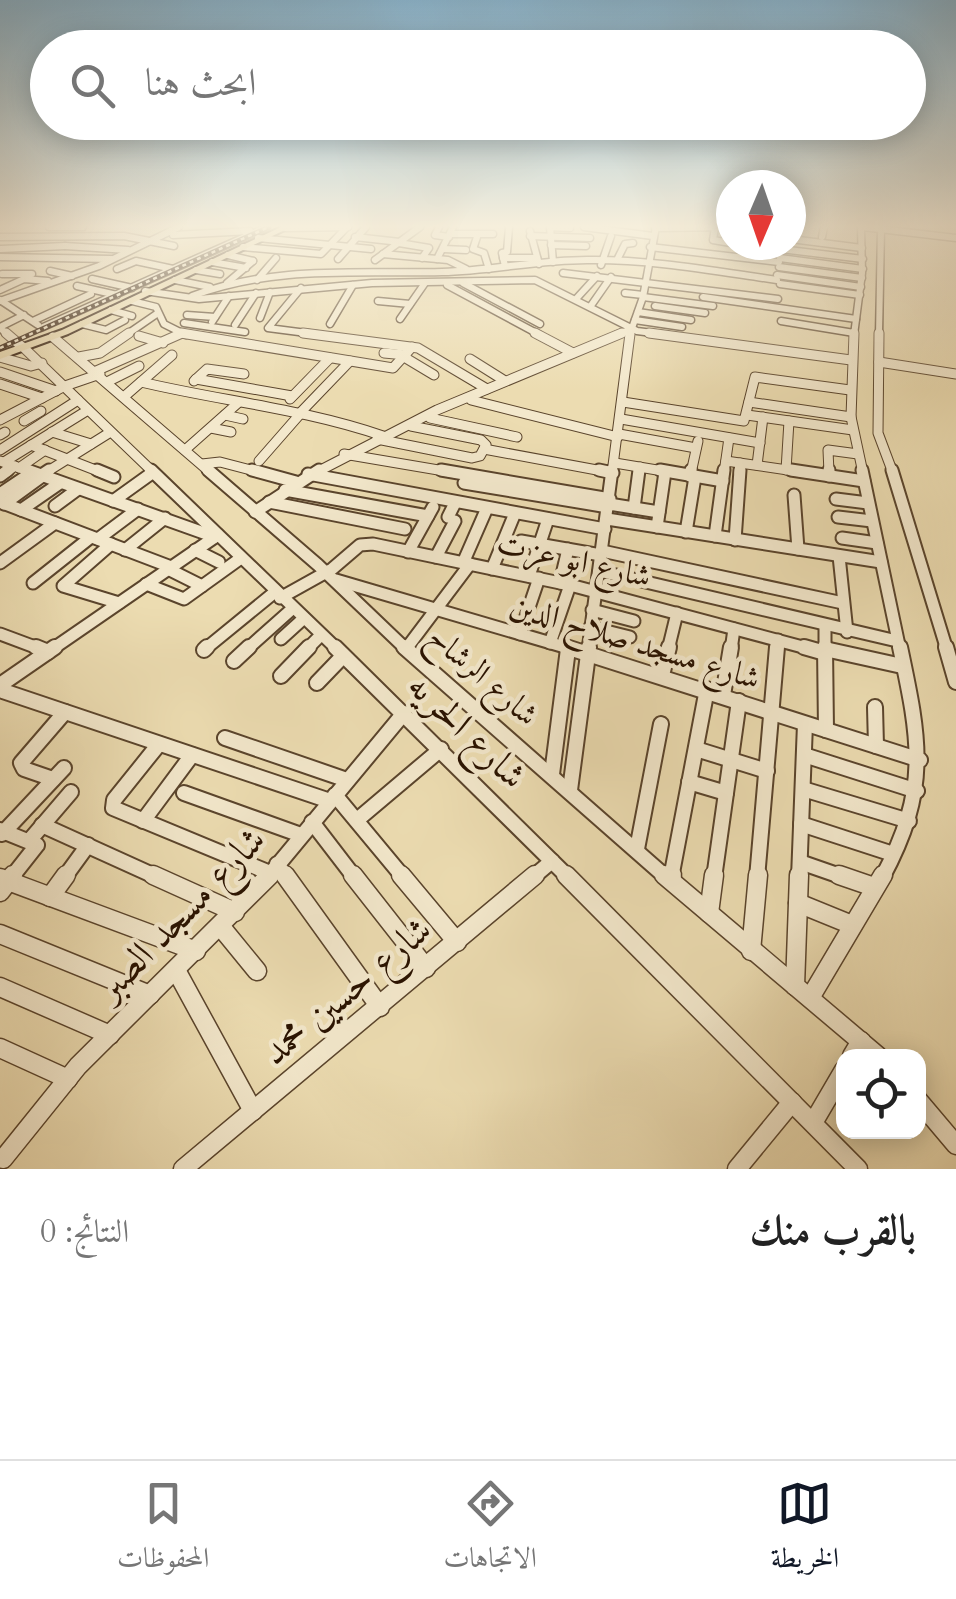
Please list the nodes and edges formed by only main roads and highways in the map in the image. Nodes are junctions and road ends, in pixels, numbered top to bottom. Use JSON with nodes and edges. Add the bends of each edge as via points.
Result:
{"nodes":[{"id":1,"x":162,"y":282,"type":"edge"},
{"id":2,"x":167,"y":282,"type":"edge"},
{"id":3,"x":148,"y":291,"type":"junction"},
{"id":4,"x":48,"y":333,"type":"junction"},
{"id":5,"x":0,"y":356,"type":"edge"}],
"edges":[{"from":1,"to":3,"type":"main road"},
{"from":2,"to":3,"type":"main road"},
{"from":3,"to":4,"type":"main road"},
{"from":3,"to":4,"type":"main road"},
{"from":4,"to":5,"type":"main road"}]}
